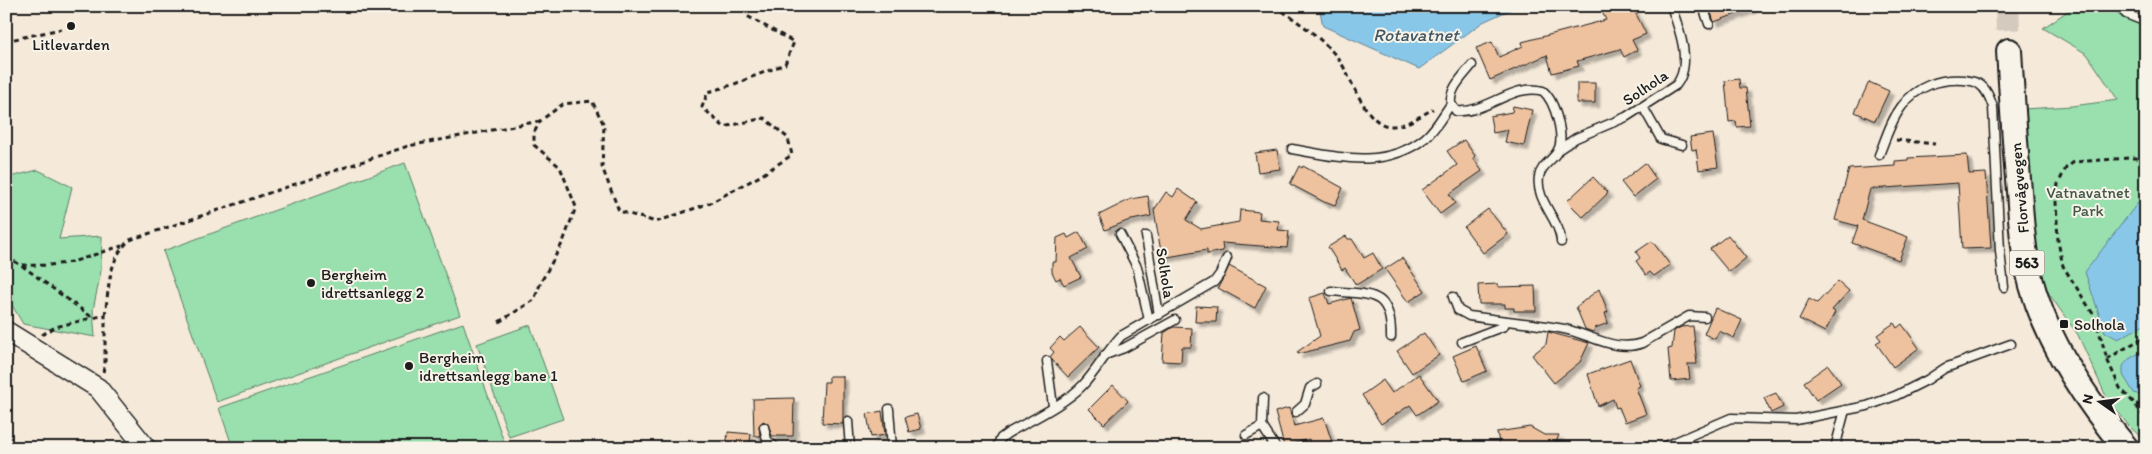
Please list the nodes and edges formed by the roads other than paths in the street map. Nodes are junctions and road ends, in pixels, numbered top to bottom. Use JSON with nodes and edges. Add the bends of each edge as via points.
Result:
{"nodes":[{"id":1,"x":1671,"y":6,"type":"edge"},
{"id":2,"x":1703,"y":6,"type":"edge"},
{"id":3,"x":2118,"y":6,"type":"edge"},
{"id":4,"x":2146,"y":22,"type":"edge"},
{"id":5,"x":1709,"y":24,"type":"dead end"},
{"id":6,"x":2009,"y":52,"type":"tunnel mouth"},
{"id":7,"x":1472,"y":65,"type":"dead end"},
{"id":8,"x":1451,"y":104,"type":"junction"},
{"id":9,"x":1643,"y":107,"type":"junction"},
{"id":10,"x":1682,"y":145,"type":"dead end"},
{"id":11,"x":1292,"y":149,"type":"dead end"},
{"id":12,"x":1558,"y":150,"type":"junction"},
{"id":13,"x":1879,"y":155,"type":"dead end"},
{"id":14,"x":1120,"y":234,"type":"dead end"},
{"id":15,"x":1146,"y":236,"type":"dead end"},
{"id":16,"x":1561,"y":242,"type":"dead end"},
{"id":17,"x":1227,"y":258,"type":"dead end"},
{"id":18,"x":2004,"y":287,"type":"dead end"},
{"id":19,"x":1330,"y":291,"type":"dead end"},
{"id":20,"x":1454,"y":297,"type":"dead end"},
{"id":21,"x":1159,"y":315,"type":"junction"},
{"id":22,"x":1705,"y":317,"type":"dead end"},
{"id":23,"x":1149,"y":320,"type":"junction"},
{"id":24,"x":1174,"y":320,"type":"dead end"},
{"id":25,"x":1505,"y":322,"type":"junction"},
{"id":26,"x":6,"y":331,"type":"edge"},
{"id":27,"x":1391,"y":337,"type":"dead end"},
{"id":28,"x":1462,"y":342,"type":"dead end"},
{"id":29,"x":2011,"y":344,"type":"dead end"},
{"id":30,"x":1105,"y":355,"type":"junction"},
{"id":31,"x":1047,"y":361,"type":"dead end"},
{"id":32,"x":1317,"y":384,"type":"dead end"},
{"id":33,"x":1263,"y":398,"type":"dead end"},
{"id":34,"x":1053,"y":406,"type":"junction"},
{"id":35,"x":888,"y":410,"type":"dead end"},
{"id":36,"x":1845,"y":410,"type":"junction"},
{"id":37,"x":1296,"y":412,"type":"dead end"},
{"id":38,"x":848,"y":421,"type":"dead end"},
{"id":39,"x":1262,"y":426,"type":"junction"},
{"id":40,"x":764,"y":428,"type":"dead end"},
{"id":41,"x":1246,"y":435,"type":"dead end"},
{"id":42,"x":1681,"y":439,"type":"junction"},
{"id":43,"x":146,"y":448,"type":"edge"},
{"id":44,"x":776,"y":448,"type":"edge"},
{"id":45,"x":850,"y":448,"type":"edge"},
{"id":46,"x":892,"y":448,"type":"edge"},
{"id":47,"x":996,"y":448,"type":"edge"},
{"id":48,"x":1276,"y":448,"type":"edge"},
{"id":49,"x":1661,"y":448,"type":"edge"},
{"id":50,"x":1680,"y":448,"type":"edge"},
{"id":51,"x":1835,"y":448,"type":"edge"},
{"id":52,"x":2126,"y":448,"type":"edge"}],
"edges":[{"from":1,"to":9,"type":"lane","name":"Solhola","via":[[1682,43],[1682,74],[1676,85]]},
{"from":2,"to":5,"type":"lane"},
{"from":3,"to":4,"type":"lane","via":[[2126,14]]},
{"from":6,"to":52,"type":"main road","name":"Florvågvegen","number":"563","via":[[2021,214],[2034,289],[2044,319],[2068,366]]},
{"from":7,"to":8,"type":"lane","via":[[1452,93]]},
{"from":8,"to":11,"type":"lane","via":[[1424,138],[1378,159]]},
{"from":8,"to":12,"type":"lane","via":[[1456,111],[1461,111],[1529,89],[1543,91],[1549,96],[1557,116]]},
{"from":9,"to":10,"type":"lane","via":[[1661,139]]},
{"from":9,"to":12,"type":"lane","name":"Solhola","via":[[1576,138]]},
{"from":12,"to":16,"type":"lane","name":"Solhola","via":[[1539,178]]},
{"from":13,"to":18,"type":"lane","via":[[1895,116],[1911,96],[1931,84],[1945,81],[1957,79],[1979,83],[1993,107]]},
{"from":14,"to":23,"type":"lane","name":"Solhola","via":[[1137,267]]},
{"from":15,"to":21,"type":"lane","name":"Solhola"},
{"from":17,"to":21,"type":"lane","name":"Solhola","via":[[1214,282]]},
{"from":19,"to":27,"type":"lane","via":[[1372,295],[1380,300],[1387,306],[1391,318]]},
{"from":20,"to":25,"type":"lane","via":[[1455,305],[1462,313]]},
{"from":21,"to":23,"type":"lane","name":"Solhola"},
{"from":22,"to":25,"type":"lane","via":[[1689,316],[1635,346],[1608,343],[1565,329]]},
{"from":23,"to":30,"type":"lane","name":"Solhola","via":[[1121,336]]},
{"from":24,"to":30,"type":"lane","name":"Solhola"},
{"from":25,"to":28,"type":"lane","via":[[1504,326]]},
{"from":26,"to":43,"type":"street","via":[[98,388]]},
{"from":29,"to":36,"type":"lane","via":[[1945,368],[1895,396]]},
{"from":30,"to":34,"type":"lane","name":"Solhola","via":[[1082,386]]},
{"from":31,"to":34,"type":"lane"},
{"from":32,"to":37,"type":"lane","via":[[1310,388],[1305,404]]},
{"from":33,"to":39,"type":"lane"},
{"from":34,"to":47,"type":"lane","name":"Solhola","via":[[1001,438]]},
{"from":35,"to":46,"type":"lane"},
{"from":36,"to":42,"type":"lane","via":[[1796,420],[1731,418]]},
{"from":36,"to":51,"type":"lane"},
{"from":38,"to":45,"type":"lane"},
{"from":39,"to":41,"type":"lane"},
{"from":39,"to":48,"type":"lane"},
{"from":40,"to":44,"type":"lane","via":[[767,440]]},
{"from":42,"to":49,"type":"lane"},
{"from":42,"to":50,"type":"lane"}]}
